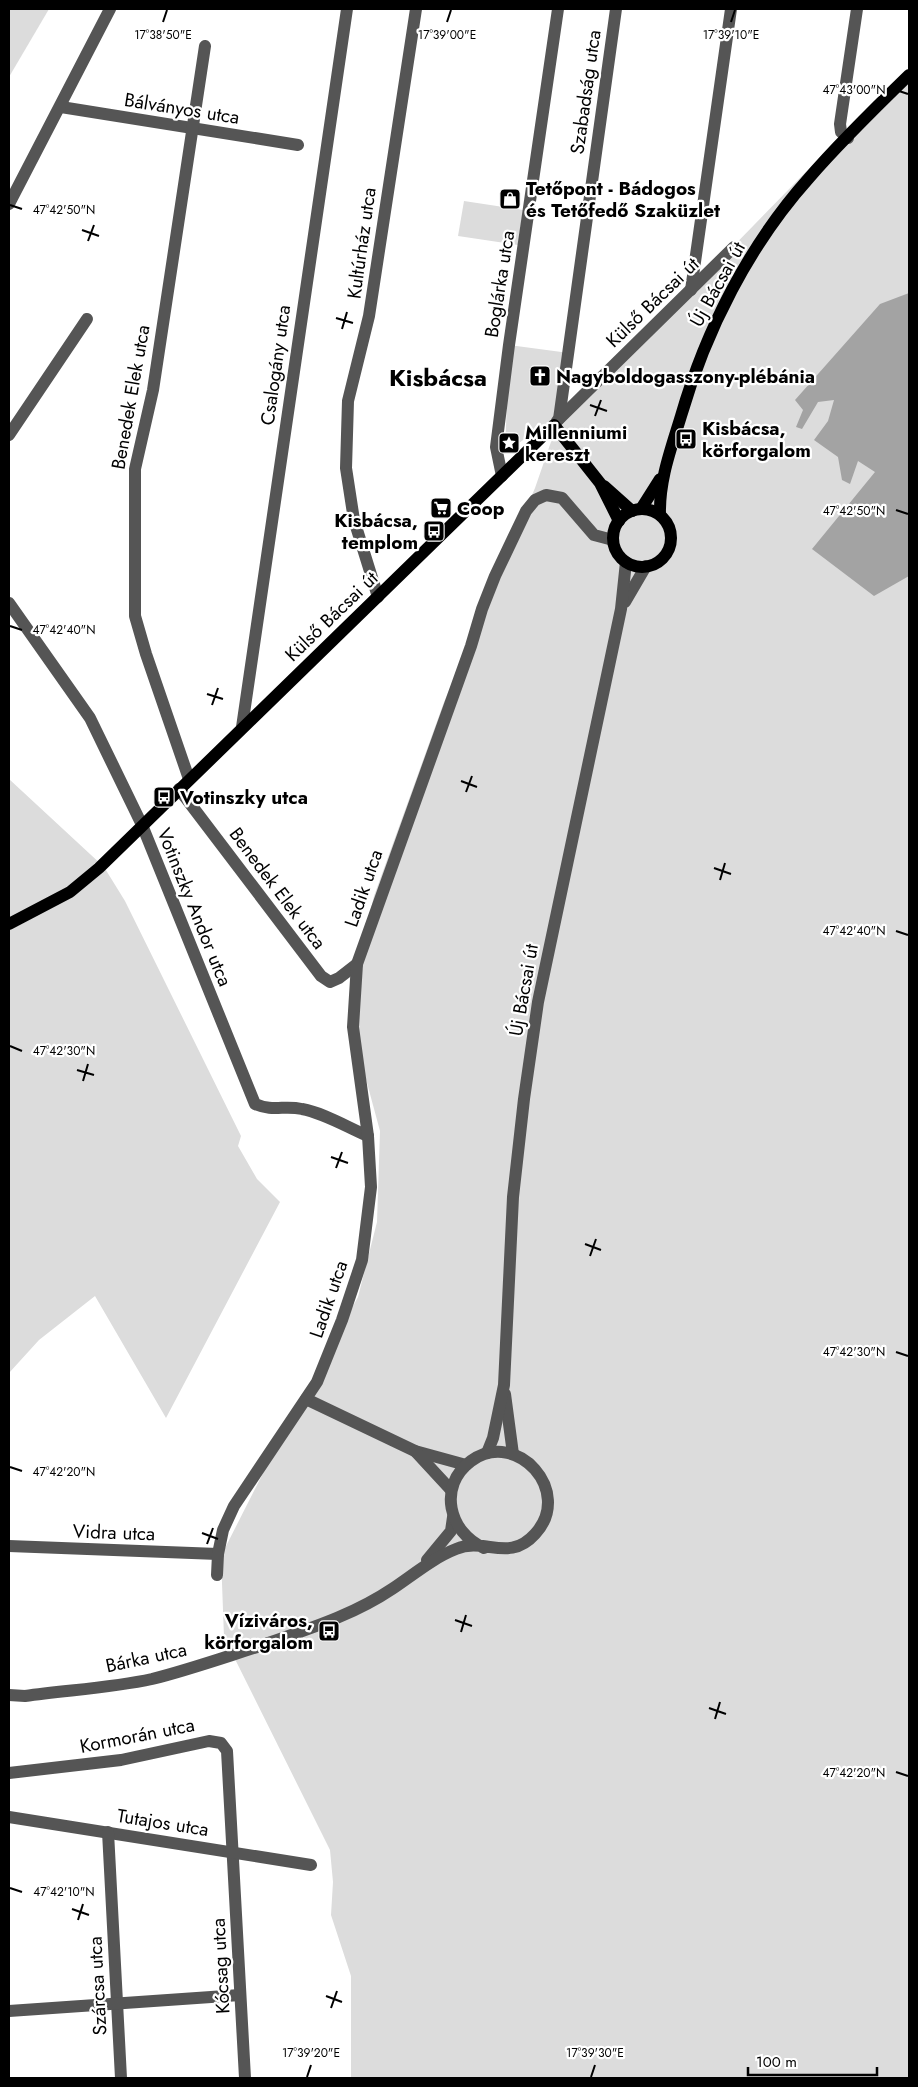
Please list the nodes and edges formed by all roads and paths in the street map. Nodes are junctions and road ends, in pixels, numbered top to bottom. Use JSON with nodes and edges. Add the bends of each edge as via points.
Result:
{"nodes":[{"id":1,"x":110,"y":9,"type":"edge"},
{"id":2,"x":347,"y":9,"type":"edge"},
{"id":3,"x":416,"y":9,"type":"edge"},
{"id":4,"x":558,"y":9,"type":"edge"},
{"id":5,"x":616,"y":9,"type":"edge"},
{"id":6,"x":731,"y":9,"type":"edge"},
{"id":7,"x":857,"y":9,"type":"edge"},
{"id":8,"x":204,"y":46,"type":"dead end"},
{"id":9,"x":909,"y":76,"type":"edge"},
{"id":10,"x":61,"y":107,"type":"junction"},
{"id":11,"x":191,"y":129,"type":"junction"},
{"id":12,"x":848,"y":138,"type":"junction"},
{"id":13,"x":298,"y":145,"type":"dead end"},
{"id":14,"x":9,"y":204,"type":"edge"},
{"id":15,"x":734,"y":247,"type":"dead end"},
{"id":16,"x":691,"y":290,"type":"junction"},
{"id":17,"x":87,"y":319,"type":"dead end"},
{"id":18,"x":556,"y":422,"type":"junction"},
{"id":19,"x":9,"y":435,"type":"edge"},
{"id":20,"x":663,"y":473,"type":"junction"},
{"id":21,"x":502,"y":476,"type":"junction"},
{"id":22,"x":600,"y":483,"type":"junction"},
{"id":23,"x":637,"y":510,"type":"junction"},
{"id":24,"x":660,"y":515,"type":"junction"},
{"id":25,"x":619,"y":521,"type":"junction"},
{"id":26,"x":613,"y":540,"type":"junction"},
{"id":27,"x":626,"y":562,"type":"junction"},
{"id":28,"x":646,"y":566,"type":"junction"},
{"id":29,"x":378,"y":597,"type":"junction"},
{"id":30,"x":9,"y":603,"type":"edge"},
{"id":31,"x":621,"y":609,"type":"junction"},
{"id":32,"x":242,"y":727,"type":"junction"},
{"id":33,"x":189,"y":779,"type":"junction"},
{"id":34,"x":179,"y":789,"type":"junction"},
{"id":35,"x":142,"y":825,"type":"junction"},
{"id":36,"x":9,"y":924,"type":"edge"},
{"id":37,"x":357,"y":964,"type":"junction"},
{"id":38,"x":368,"y":1136,"type":"junction"},
{"id":39,"x":504,"y":1385,"type":"junction"},
{"id":40,"x":306,"y":1400,"type":"junction"},
{"id":41,"x":415,"y":1451,"type":"junction"},
{"id":42,"x":487,"y":1453,"type":"junction"},
{"id":43,"x":513,"y":1454,"type":"junction"},
{"id":44,"x":466,"y":1465,"type":"junction"},
{"id":45,"x":451,"y":1490,"type":"junction"},
{"id":46,"x":453,"y":1516,"type":"junction"},
{"id":47,"x":9,"y":1546,"type":"edge"},
{"id":48,"x":484,"y":1548,"type":"junction"},
{"id":49,"x":218,"y":1554,"type":"junction"},
{"id":50,"x":421,"y":1568,"type":"junction"},
{"id":51,"x":217,"y":1575,"type":"dead end"},
{"id":52,"x":9,"y":1695,"type":"edge"},
{"id":53,"x":9,"y":1773,"type":"edge"},
{"id":54,"x":9,"y":1817,"type":"edge"},
{"id":55,"x":108,"y":1832,"type":"junction"},
{"id":56,"x":233,"y":1852,"type":"junction"},
{"id":57,"x":310,"y":1865,"type":"dead end"},
{"id":58,"x":240,"y":1994,"type":"junction"},
{"id":59,"x":117,"y":2003,"type":"junction"},
{"id":60,"x":9,"y":2011,"type":"edge"},
{"id":61,"x":121,"y":2078,"type":"edge"},
{"id":62,"x":245,"y":2078,"type":"edge"}],
"edges":[{"from":1,"to":10,"type":"street"},
{"from":2,"to":32,"type":"street","name":"Csalogány utca"},
{"from":3,"to":29,"type":"street","name":"Kultúrház utca","via":[[369,316],[348,401],[346,468],[354,520]]},
{"from":4,"to":21,"type":"street","name":"Boglárka utca","via":[[496,447]]},
{"from":5,"to":18,"type":"street","name":"Szabadság utca"},
{"from":6,"to":16,"type":"street"},
{"from":7,"to":12,"type":"street","via":[[840,124]]},
{"from":8,"to":11,"type":"street","name":"Benedek Elek utca"},
{"from":9,"to":12,"type":"main road","name":"Új Bácsai út"},
{"from":10,"to":11,"type":"street","name":"Bálványos utca"},
{"from":10,"to":14,"type":"street"},
{"from":11,"to":13,"type":"street","name":"Bálványos utca"},
{"from":11,"to":33,"type":"street","name":"Benedek Elek utca","via":[[152,390],[135,469],[134,573],[135,616]]},
{"from":12,"to":20,"type":"main road","name":"Új Bácsai út","via":[[808,179],[773,225],[710,333]]},
{"from":15,"to":16,"type":"street","name":"Külső Bácsai út"},
{"from":16,"to":18,"type":"street","name":"Külső Bácsai út"},
{"from":17,"to":19,"type":"street"},
{"from":18,"to":21,"type":"main road","name":"Külső Bácsai út"},
{"from":18,"to":22,"type":"main road"},
{"from":20,"to":23,"type":"main road","name":"Új Bácsai út"},
{"from":20,"to":24,"type":"main road","name":"Új Bácsai út"},
{"from":21,"to":29,"type":"main road","name":"Külső Bácsai út"},
{"from":22,"to":23,"type":"main road"},
{"from":22,"to":25,"type":"main road"},
{"from":23,"to":24,"type":"main road"},
{"from":23,"to":25,"type":"main road","name":"Új Bácsai út"},
{"from":24,"to":28,"type":"main road","name":"Új Bácsai út","via":[[666,522],[671,540],[663,558]]},
{"from":25,"to":26,"type":"main road"},
{"from":26,"to":27,"type":"main road"},
{"from":26,"to":37,"type":"street","name":"Ladik utca","via":[[594,535],[562,498],[546,495],[530,505],[482,609]]},
{"from":27,"to":28,"type":"main road"},
{"from":27,"to":31,"type":"street","name":"Új Bácsai út"},
{"from":28,"to":31,"type":"street","name":"Új Bácsai út"},
{"from":29,"to":32,"type":"main road","name":"Külső Bácsai út"},
{"from":30,"to":35,"type":"street","name":"Votinszky Andor utca","via":[[90,718]]},
{"from":31,"to":39,"type":"street","name":"Új Bácsai út","via":[[538,1002],[513,1197]]},
{"from":32,"to":33,"type":"main road","name":"Külső Bácsai út"},
{"from":33,"to":34,"type":"main road","name":"Külső Bácsai út"},
{"from":34,"to":35,"type":"main road","name":"Külső Bácsai út"},
{"from":34,"to":37,"type":"street","name":"Benedek Elek utca","via":[[321,976],[330,982]]},
{"from":35,"to":36,"type":"main road","name":"Külső Bácsai út","via":[[70,892]]},
{"from":35,"to":38,"type":"street","name":"Votinszky Andor utca","via":[[255,1104],[266,1109],[289,1106],[305,1109]]},
{"from":37,"to":38,"type":"street","name":"Ladik utca","via":[[353,1028]]},
{"from":38,"to":40,"type":"street","name":"Ladik utca","via":[[371,1187],[362,1260],[342,1320],[317,1382]]},
{"from":39,"to":42,"type":"street","name":"Új Bácsai út"},
{"from":39,"to":43,"type":"street","name":"Új Bácsai út"},
{"from":40,"to":41,"type":"street"},
{"from":40,"to":49,"type":"street","name":"Ladik utca","via":[[234,1506],[223,1530]]},
{"from":41,"to":44,"type":"street"},
{"from":41,"to":45,"type":"street"},
{"from":42,"to":43,"type":"street"},
{"from":42,"to":44,"type":"street"},
{"from":43,"to":48,"type":"street","via":[[527,1460],[543,1478],[548,1500],[546,1515],[534,1535],[522,1544],[507,1549]]},
{"from":44,"to":45,"type":"street"},
{"from":45,"to":46,"type":"street"},
{"from":46,"to":48,"type":"street","via":[[466,1537]]},
{"from":46,"to":50,"type":"street","via":[[452,1531]]},
{"from":47,"to":49,"type":"street","name":"Vidra utca"},
{"from":48,"to":50,"type":"street","via":[[456,1549]]},
{"from":49,"to":51,"type":"street","name":"Ladik utca"},
{"from":50,"to":52,"type":"street","name":"Bárka utca","via":[[391,1589],[340,1616],[235,1654],[152,1679],[25,1696]]},
{"from":53,"to":56,"type":"street","name":"Kormorán utca","via":[[121,1760],[209,1740],[221,1743],[227,1752]]},
{"from":54,"to":55,"type":"street","name":"Tutajos utca"},
{"from":55,"to":56,"type":"street","name":"Tutajos utca"},
{"from":55,"to":59,"type":"street","name":"Szárcsa utca"},
{"from":56,"to":57,"type":"street","name":"Tutajos utca"},
{"from":56,"to":58,"type":"street","name":"Kócsag utca"},
{"from":58,"to":59,"type":"street"},
{"from":58,"to":62,"type":"street","name":"Kócsag utca"},
{"from":59,"to":60,"type":"street"},
{"from":59,"to":61,"type":"street","name":"Szárcsa utca"}]}
